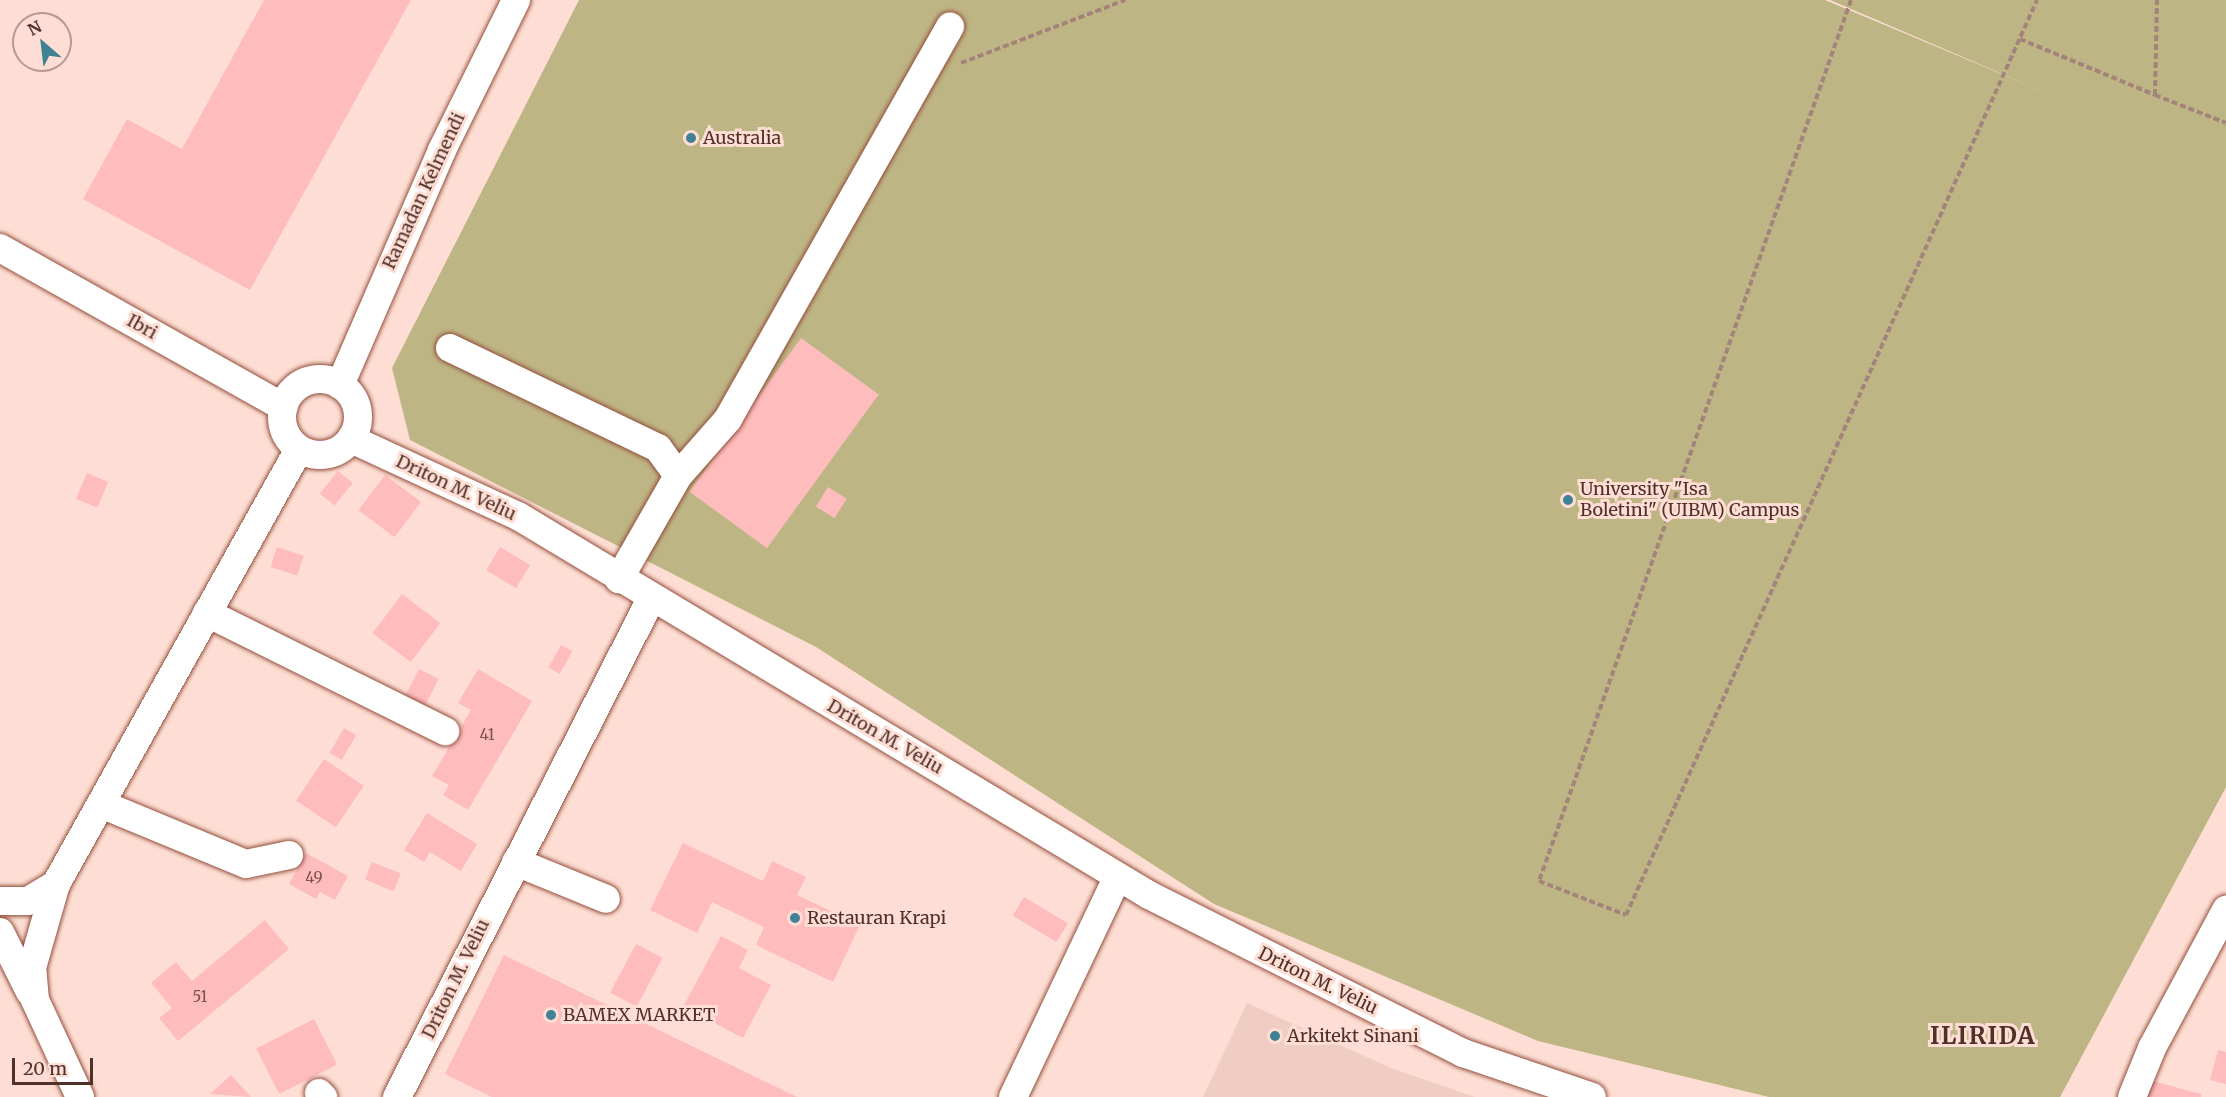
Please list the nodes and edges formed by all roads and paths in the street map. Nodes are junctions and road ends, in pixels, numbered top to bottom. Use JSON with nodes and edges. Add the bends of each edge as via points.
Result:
{"nodes":[{"id":1,"x":516,"y":0,"type":"edge"},
{"id":2,"x":1125,"y":0,"type":"edge"},
{"id":3,"x":1851,"y":0,"type":"edge"},
{"id":4,"x":2037,"y":0,"type":"edge"},
{"id":5,"x":2157,"y":0,"type":"edge"},
{"id":6,"x":950,"y":26,"type":"dead end"},
{"id":7,"x":2020,"y":39,"type":"junction"},
{"id":8,"x":921,"y":78,"type":"junction"},
{"id":9,"x":2155,"y":95,"type":"junction"},
{"id":10,"x":2226,"y":123,"type":"edge"},
{"id":11,"x":0,"y":248,"type":"edge"},
{"id":12,"x":450,"y":348,"type":"dead end"},
{"id":13,"x":340,"y":385,"type":"junction"},
{"id":14,"x":283,"y":407,"type":"junction"},
{"id":15,"x":351,"y":439,"type":"junction"},
{"id":16,"x":299,"y":450,"type":"junction"},
{"id":17,"x":678,"y":477,"type":"junction"},
{"id":18,"x":619,"y":579,"type":"junction"},
{"id":19,"x":651,"y":599,"type":"junction"},
{"id":20,"x":207,"y":613,"type":"junction"},
{"id":21,"x":445,"y":731,"type":"dead end"},
{"id":22,"x":101,"y":804,"type":"junction"},
{"id":23,"x":289,"y":855,"type":"dead end"},
{"id":24,"x":516,"y":862,"type":"junction"},
{"id":25,"x":1118,"y":878,"type":"junction"},
{"id":26,"x":56,"y":884,"type":"junction"},
{"id":27,"x":606,"y":899,"type":"dead end"},
{"id":28,"x":0,"y":901,"type":"edge"},
{"id":29,"x":2226,"y":910,"type":"edge"},
{"id":30,"x":0,"y":932,"type":"edge"},
{"id":31,"x":35,"y":1000,"type":"junction"},
{"id":32,"x":2152,"y":1048,"type":"junction"},
{"id":33,"x":80,"y":1097,"type":"edge"},
{"id":34,"x":397,"y":1097,"type":"edge"},
{"id":35,"x":1012,"y":1097,"type":"edge"},
{"id":36,"x":1592,"y":1097,"type":"edge"},
{"id":37,"x":2116,"y":1097,"type":"edge"},
{"id":38,"x":2132,"y":1097,"type":"edge"}],
"edges":[{"from":1,"to":13,"type":"street","name":"Ramadan Kelmendi","via":[[442,150]]},
{"from":2,"to":8,"type":"path"},
{"from":3,"to":7,"type":"path","via":[[1539,881],[1626,915]]},
{"from":4,"to":7,"type":"path"},
{"from":5,"to":9,"type":"path"},
{"from":6,"to":8,"type":"street"},
{"from":7,"to":9,"type":"path"},
{"from":8,"to":17,"type":"street","via":[[728,419]]},
{"from":9,"to":10,"type":"path"},
{"from":11,"to":14,"type":"street","name":"Ibri"},
{"from":12,"to":17,"type":"street","via":[[658,448]]},
{"from":13,"to":14,"type":"street","via":[[306,381]]},
{"from":13,"to":15,"type":"street","via":[[356,405]]},
{"from":14,"to":16,"type":"street","via":[[284,431]]},
{"from":15,"to":16,"type":"street","via":[[333,453]]},
{"from":15,"to":18,"type":"street","name":"Driton M. Veliu","via":[[518,516]]},
{"from":16,"to":20,"type":"street"},
{"from":17,"to":18,"type":"street"},
{"from":18,"to":19,"type":"street","name":"Driton M. Veliu"},
{"from":19,"to":24,"type":"street","name":"Driton M. Veliu"},
{"from":19,"to":25,"type":"street","name":"Driton M. Veliu"},
{"from":20,"to":21,"type":"street"},
{"from":20,"to":22,"type":"street"},
{"from":22,"to":23,"type":"street","via":[[246,864]]},
{"from":22,"to":26,"type":"street"},
{"from":24,"to":27,"type":"street"},
{"from":24,"to":34,"type":"street","name":"Driton M. Veliu"},
{"from":25,"to":35,"type":"street"},
{"from":25,"to":36,"type":"street","name":"Driton M. Veliu","via":[[1463,1053]]},
{"from":26,"to":28,"type":"street","via":[[28,901]]},
{"from":26,"to":31,"type":"street","via":[[33,961]]},
{"from":29,"to":32,"type":"street"},
{"from":30,"to":31,"type":"street"},
{"from":31,"to":33,"type":"street"},
{"from":32,"to":37,"type":"street"},
{"from":32,"to":38,"type":"street"}]}
